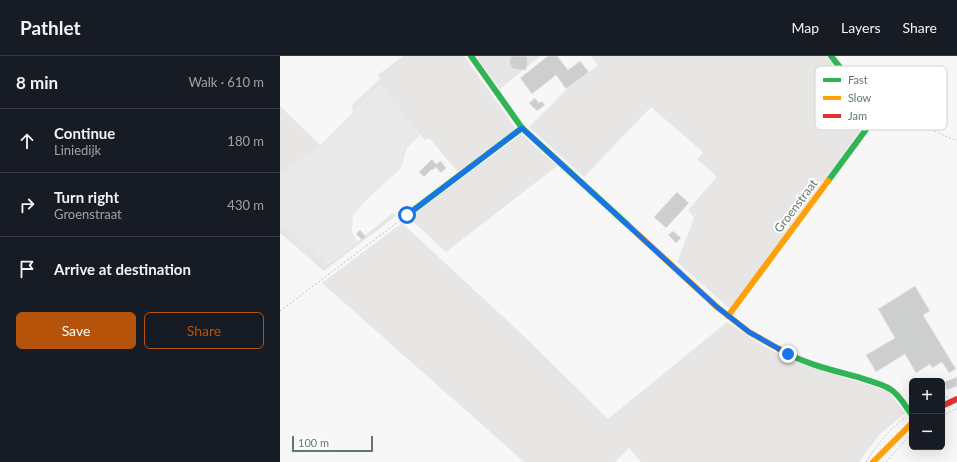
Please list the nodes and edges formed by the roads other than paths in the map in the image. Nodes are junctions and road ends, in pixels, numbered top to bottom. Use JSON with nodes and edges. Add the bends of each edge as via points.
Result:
{"nodes":[{"id":1,"x":471,"y":56,"type":"edge"},
{"id":2,"x":831,"y":56,"type":"edge"},
{"id":3,"x":839,"y":66,"type":"edge"},
{"id":4,"x":522,"y":128,"type":"junction"},
{"id":5,"x":866,"y":130,"type":"edge"},
{"id":6,"x":407,"y":215,"type":"road end"},
{"id":7,"x":728,"y":316,"type":"junction"},
{"id":8,"x":957,"y":399,"type":"edge"},
{"id":9,"x":945,"y":405,"type":"edge"},
{"id":10,"x":909,"y":410,"type":"edge"},
{"id":11,"x":909,"y":426,"type":"edge"},
{"id":12,"x":873,"y":462,"type":"edge"}],
"edges":[{"from":1,"to":4,"type":"street"},
{"from":2,"to":3,"type":"street","name":"Groenstraat"},
{"from":4,"to":6,"type":"street"},
{"from":4,"to":7,"type":"street"},
{"from":5,"to":7,"type":"street","name":"Groenstraat"},
{"from":7,"to":10,"type":"street","via":[[749,332],[788,354],[825,368],[877,382],[891,389]]},
{"from":8,"to":9,"type":"street"},
{"from":11,"to":12,"type":"street"}]}
